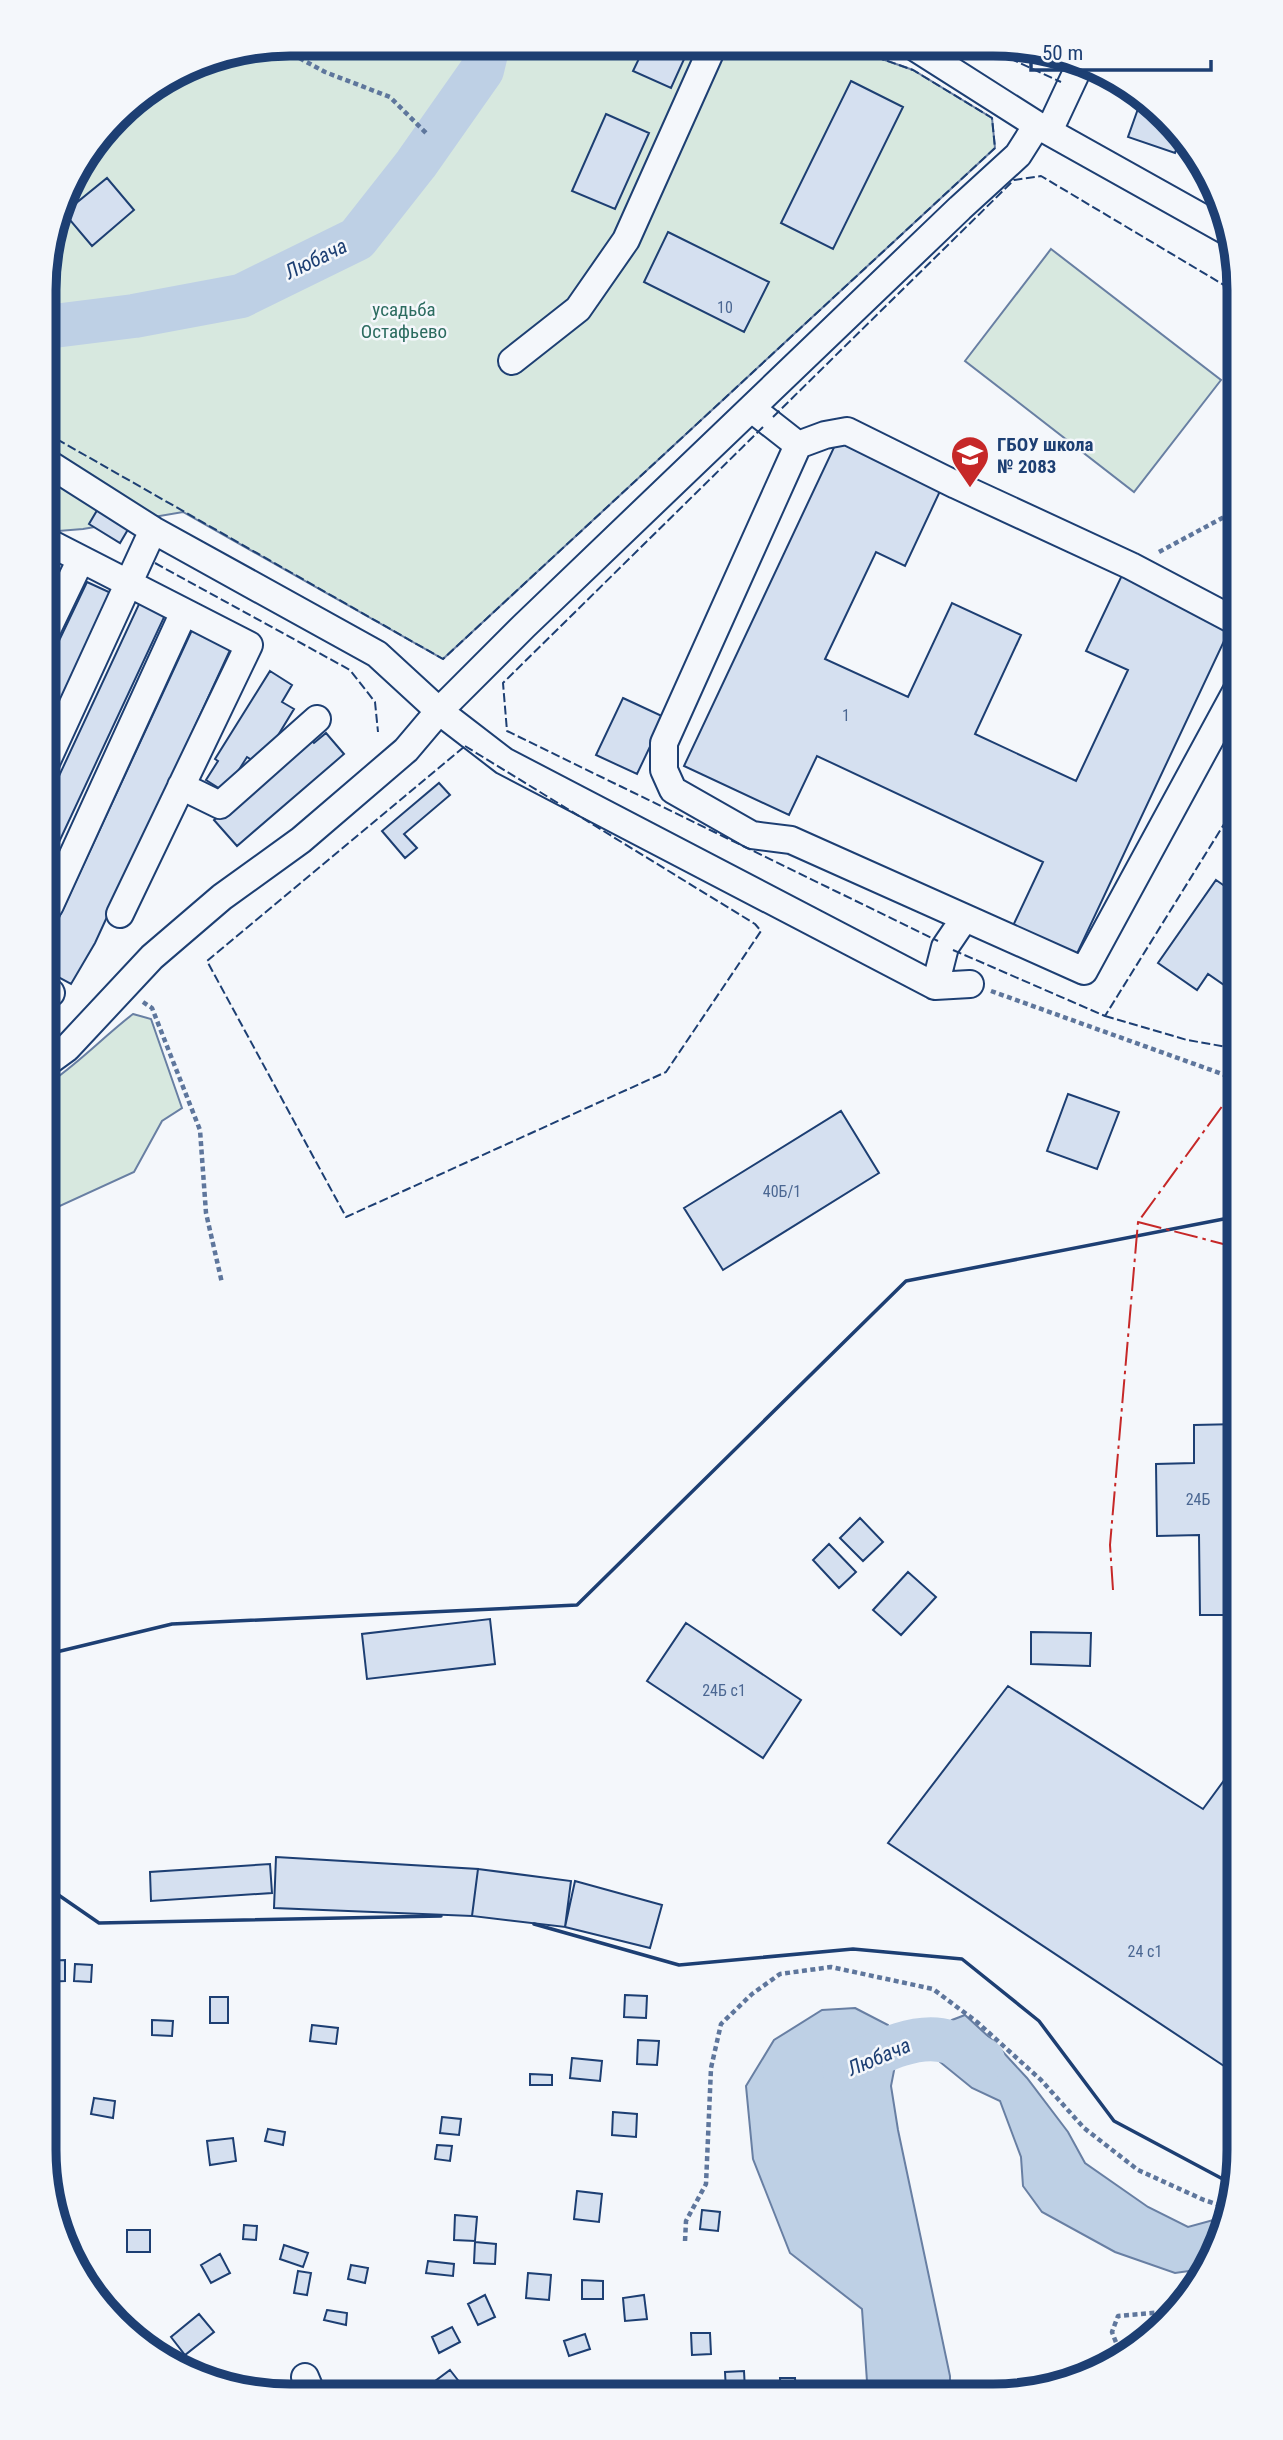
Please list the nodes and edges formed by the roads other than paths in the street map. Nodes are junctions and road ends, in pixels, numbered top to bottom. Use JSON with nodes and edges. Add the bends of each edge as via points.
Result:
{"nodes":[{"id":1,"x":708,"y":56,"type":"edge"},
{"id":2,"x":929,"y":56,"type":"edge"},
{"id":3,"x":1076,"y":72,"type":"edge"},
{"id":4,"x":1043,"y":128,"type":"junction"},
{"id":5,"x":1218,"y":226,"type":"edge"},
{"id":6,"x":512,"y":360,"type":"dead end"},
{"id":7,"x":752,"y":409,"type":"junction"},
{"id":8,"x":798,"y":445,"type":"junction"},
{"id":9,"x":56,"y":468,"type":"edge"},
{"id":10,"x":153,"y":530,"type":"junction"},
{"id":11,"x":56,"y":546,"type":"edge"},
{"id":12,"x":81,"y":559,"type":"junction"},
{"id":13,"x":128,"y":583,"type":"junction"},
{"id":14,"x":56,"y":611,"type":"edge"},
{"id":15,"x":184,"y":612,"type":"junction"},
{"id":16,"x":1227,"y":617,"type":"edge"},
{"id":17,"x":1227,"y":708,"type":"edge"},
{"id":18,"x":439,"y":711,"type":"junction"},
{"id":19,"x":317,"y":719,"type":"dead end"},
{"id":20,"x":56,"y":741,"type":"edge"},
{"id":21,"x":181,"y":786,"type":"junction"},
{"id":22,"x":56,"y":892,"type":"edge"},
{"id":23,"x":120,"y":914,"type":"dead end"},
{"id":24,"x":964,"y":919,"type":"junction"},
{"id":25,"x":970,"y":984,"type":"road end"},
{"id":26,"x":935,"y":986,"type":"junction"},
{"id":27,"x":56,"y":1056,"type":"edge"}],
"edges":[{"from":1,"to":6,"type":"street","via":[[626,240],[578,309]]},
{"from":2,"to":4,"type":"street"},
{"from":3,"to":4,"type":"street"},
{"from":4,"to":5,"type":"street"},
{"from":4,"to":7,"type":"street"},
{"from":7,"to":8,"type":"street"},
{"from":7,"to":18,"type":"street"},
{"from":8,"to":16,"type":"street","via":[[847,431]]},
{"from":8,"to":24,"type":"street","via":[[663,743],[663,770],[673,790],[752,835],[791,840]]},
{"from":9,"to":10,"type":"street"},
{"from":10,"to":13,"type":"street"},
{"from":10,"to":18,"type":"street","via":[[377,654]]},
{"from":11,"to":12,"type":"street"},
{"from":12,"to":13,"type":"street"},
{"from":12,"to":14,"type":"street"},
{"from":13,"to":15,"type":"street"},
{"from":13,"to":20,"type":"street"},
{"from":15,"to":21,"type":"street","via":[[249,645]]},
{"from":15,"to":22,"type":"street"},
{"from":17,"to":24,"type":"street","via":[[1084,971]]},
{"from":18,"to":26,"type":"street","via":[[503,761]]},
{"from":18,"to":27,"type":"street","via":[[407,750],[152,957]]},
{"from":19,"to":21,"type":"street","via":[[220,805]]},
{"from":21,"to":23,"type":"street"},
{"from":24,"to":26,"type":"street","via":[[945,947]]},
{"from":25,"to":26,"type":"street"}]}
